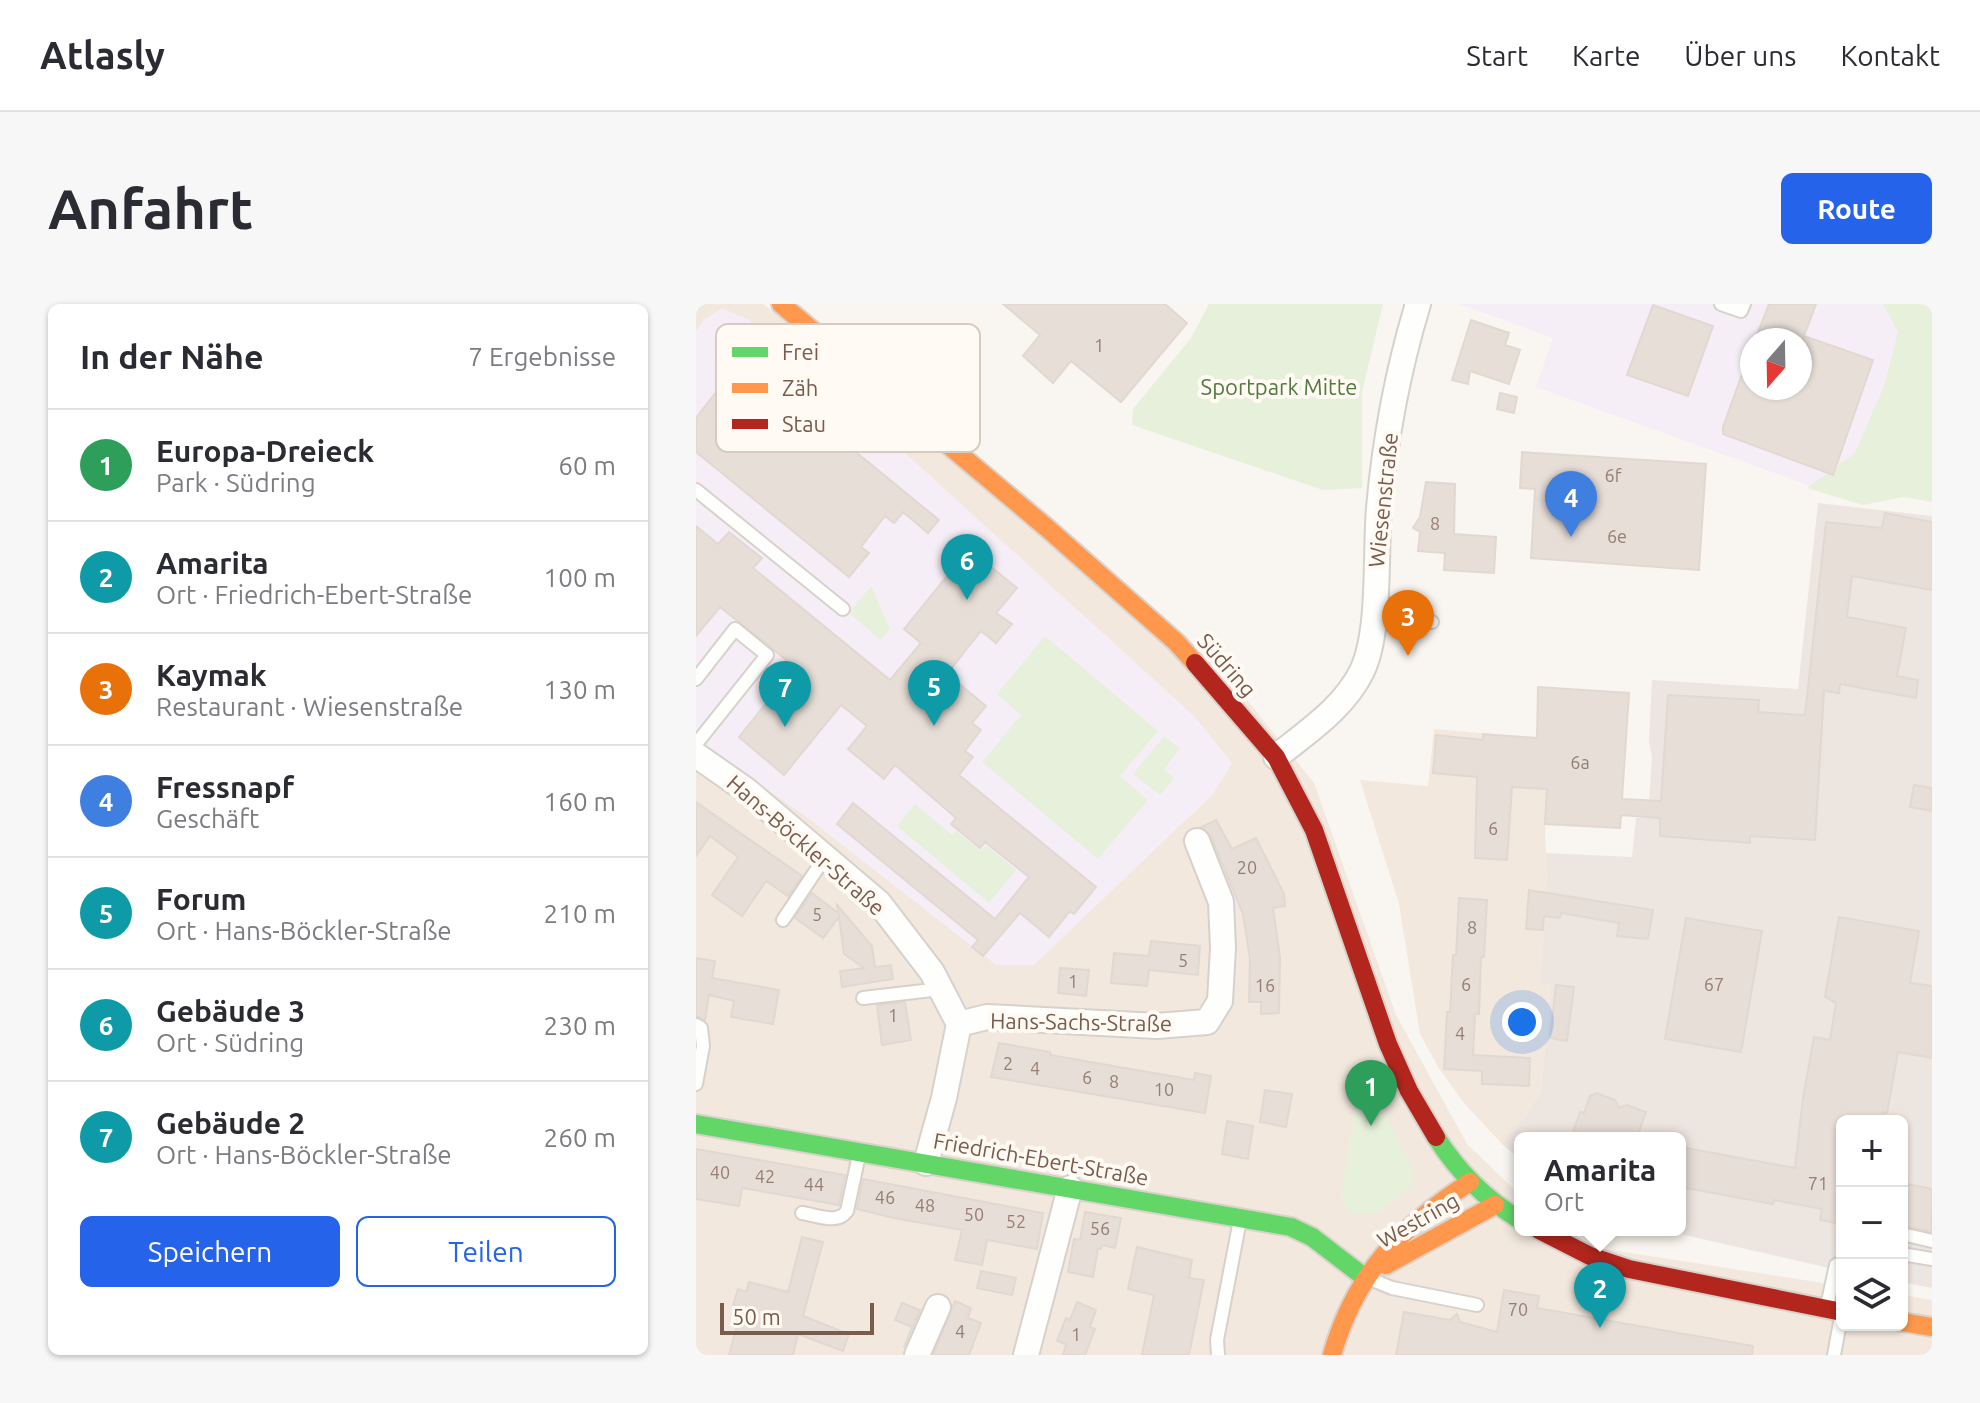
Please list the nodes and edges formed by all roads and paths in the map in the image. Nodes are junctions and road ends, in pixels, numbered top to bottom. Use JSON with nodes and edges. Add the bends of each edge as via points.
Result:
{"nodes":[{"id":1,"x":781,"y":304,"type":"edge"},
{"id":2,"x":1418,"y":304,"type":"edge"},
{"id":3,"x":1721,"y":304,"type":"edge"},
{"id":4,"x":1744,"y":304,"type":"edge"},
{"id":5,"x":805,"y":324,"type":"edge"},
{"id":6,"x":957,"y":452,"type":"edge"},
{"id":7,"x":696,"y":490,"type":"edge"},
{"id":8,"x":843,"y":609,"type":"dead end"},
{"id":9,"x":1373,"y":620,"type":"junction"},
{"id":10,"x":1432,"y":622,"type":"dead end"},
{"id":11,"x":696,"y":679,"type":"edge"},
{"id":12,"x":696,"y":744,"type":"edge"},
{"id":13,"x":696,"y":755,"type":"edge"},
{"id":14,"x":1276,"y":757,"type":"junction"},
{"id":15,"x":1197,"y":841,"type":"dead end"},
{"id":16,"x":825,"y":857,"type":"junction"},
{"id":17,"x":783,"y":920,"type":"dead end"},
{"id":18,"x":941,"y":989,"type":"junction"},
{"id":19,"x":863,"y":998,"type":"dead end"},
{"id":20,"x":959,"y":1024,"type":"junction"},
{"id":21,"x":696,"y":1025,"type":"edge"},
{"id":22,"x":696,"y":1084,"type":"edge"},
{"id":23,"x":696,"y":1124,"type":"edge"},
{"id":24,"x":860,"y":1152,"type":"junction"},
{"id":25,"x":926,"y":1163,"type":"junction"},
{"id":26,"x":1470,"y":1182,"type":"junction"},
{"id":27,"x":1070,"y":1188,"type":"junction"},
{"id":28,"x":1495,"y":1205,"type":"junction"},
{"id":29,"x":802,"y":1213,"type":"dead end"},
{"id":30,"x":1514,"y":1216,"type":"edge"},
{"id":31,"x":1241,"y":1218,"type":"junction"},
{"id":32,"x":1908,"y":1235,"type":"edge"},
{"id":33,"x":1551,"y":1236,"type":"edge"},
{"id":34,"x":1932,"y":1241,"type":"edge"},
{"id":35,"x":1908,"y":1255,"type":"edge"},
{"id":36,"x":1932,"y":1259,"type":"edge"},
{"id":37,"x":1364,"y":1277,"type":"junction"},
{"id":38,"x":1477,"y":1305,"type":"dead end"},
{"id":39,"x":938,"y":1307,"type":"dead end"},
{"id":40,"x":1836,"y":1312,"type":"edge"},
{"id":41,"x":1908,"y":1323,"type":"edge"},
{"id":42,"x":1836,"y":1326,"type":"edge"},
{"id":43,"x":1932,"y":1327,"type":"edge"},
{"id":44,"x":917,"y":1355,"type":"edge"},
{"id":45,"x":1026,"y":1355,"type":"edge"},
{"id":46,"x":1218,"y":1355,"type":"edge"},
{"id":47,"x":1332,"y":1355,"type":"edge"},
{"id":48,"x":1834,"y":1355,"type":"edge"}],
"edges":[{"from":1,"to":5,"type":"main road","name":"Südring"},
{"from":2,"to":9,"type":"street","name":"Wiesenstraße","via":[[1400,366],[1379,507]]},
{"from":3,"to":4,"type":"lane","via":[[1741,311]]},
{"from":6,"to":14,"type":"main road","name":"Südring","via":[[1176,642]]},
{"from":7,"to":8,"type":"lane"},
{"from":9,"to":10,"type":"lane"},
{"from":9,"to":14,"type":"street","name":"Wiesenstraße","via":[[1363,670],[1341,704]]},
{"from":11,"to":12,"type":"lane","via":[[735,629],[767,655]]},
{"from":13,"to":16,"type":"street","name":"Hans-Böckler-Straße"},
{"from":14,"to":26,"type":"main road","name":"Südring","via":[[1314,830],[1409,1091]]},
{"from":15,"to":20,"type":"street","name":"Hans-Sachs-Straße","via":[[1221,902],[1220,1001],[1207,1022],[1157,1026],[987,1017]]},
{"from":16,"to":17,"type":"lane"},
{"from":16,"to":18,"type":"street","name":"Hans-Böckler-Straße","via":[[879,903]]},
{"from":18,"to":19,"type":"lane"},
{"from":18,"to":20,"type":"street","name":"Hans-Böckler-Straße"},
{"from":20,"to":25,"type":"street"},
{"from":21,"to":22,"type":"lane","via":[[703,1046]]},
{"from":23,"to":24,"type":"main road","name":"Friedrich-Ebert-Straße"},
{"from":24,"to":25,"type":"main road","name":"Friedrich-Ebert-Straße"},
{"from":24,"to":29,"type":"lane","via":[[843,1217]]},
{"from":25,"to":27,"type":"main road","name":"Friedrich-Ebert-Straße"},
{"from":26,"to":28,"type":"main road"},
{"from":26,"to":37,"type":"main road","name":"Westring","via":[[1416,1220]]},
{"from":27,"to":31,"type":"main road","name":"Friedrich-Ebert-Straße"},
{"from":27,"to":45,"type":"street"},
{"from":28,"to":30,"type":"main road"},
{"from":28,"to":37,"type":"main road","name":"Westring"},
{"from":31,"to":37,"type":"main road","name":"Friedrich-Ebert-Straße","via":[[1291,1227],[1312,1237]]},
{"from":31,"to":46,"type":"lane"},
{"from":32,"to":34,"type":"lane"},
{"from":33,"to":40,"type":"main road","via":[[1629,1269]]},
{"from":35,"to":36,"type":"lane"},
{"from":37,"to":38,"type":"lane"},
{"from":37,"to":47,"type":"main road","name":"Westring","via":[[1347,1306]]},
{"from":39,"to":44,"type":"street"},
{"from":41,"to":43,"type":"main road"},
{"from":42,"to":48,"type":"lane"}]}
